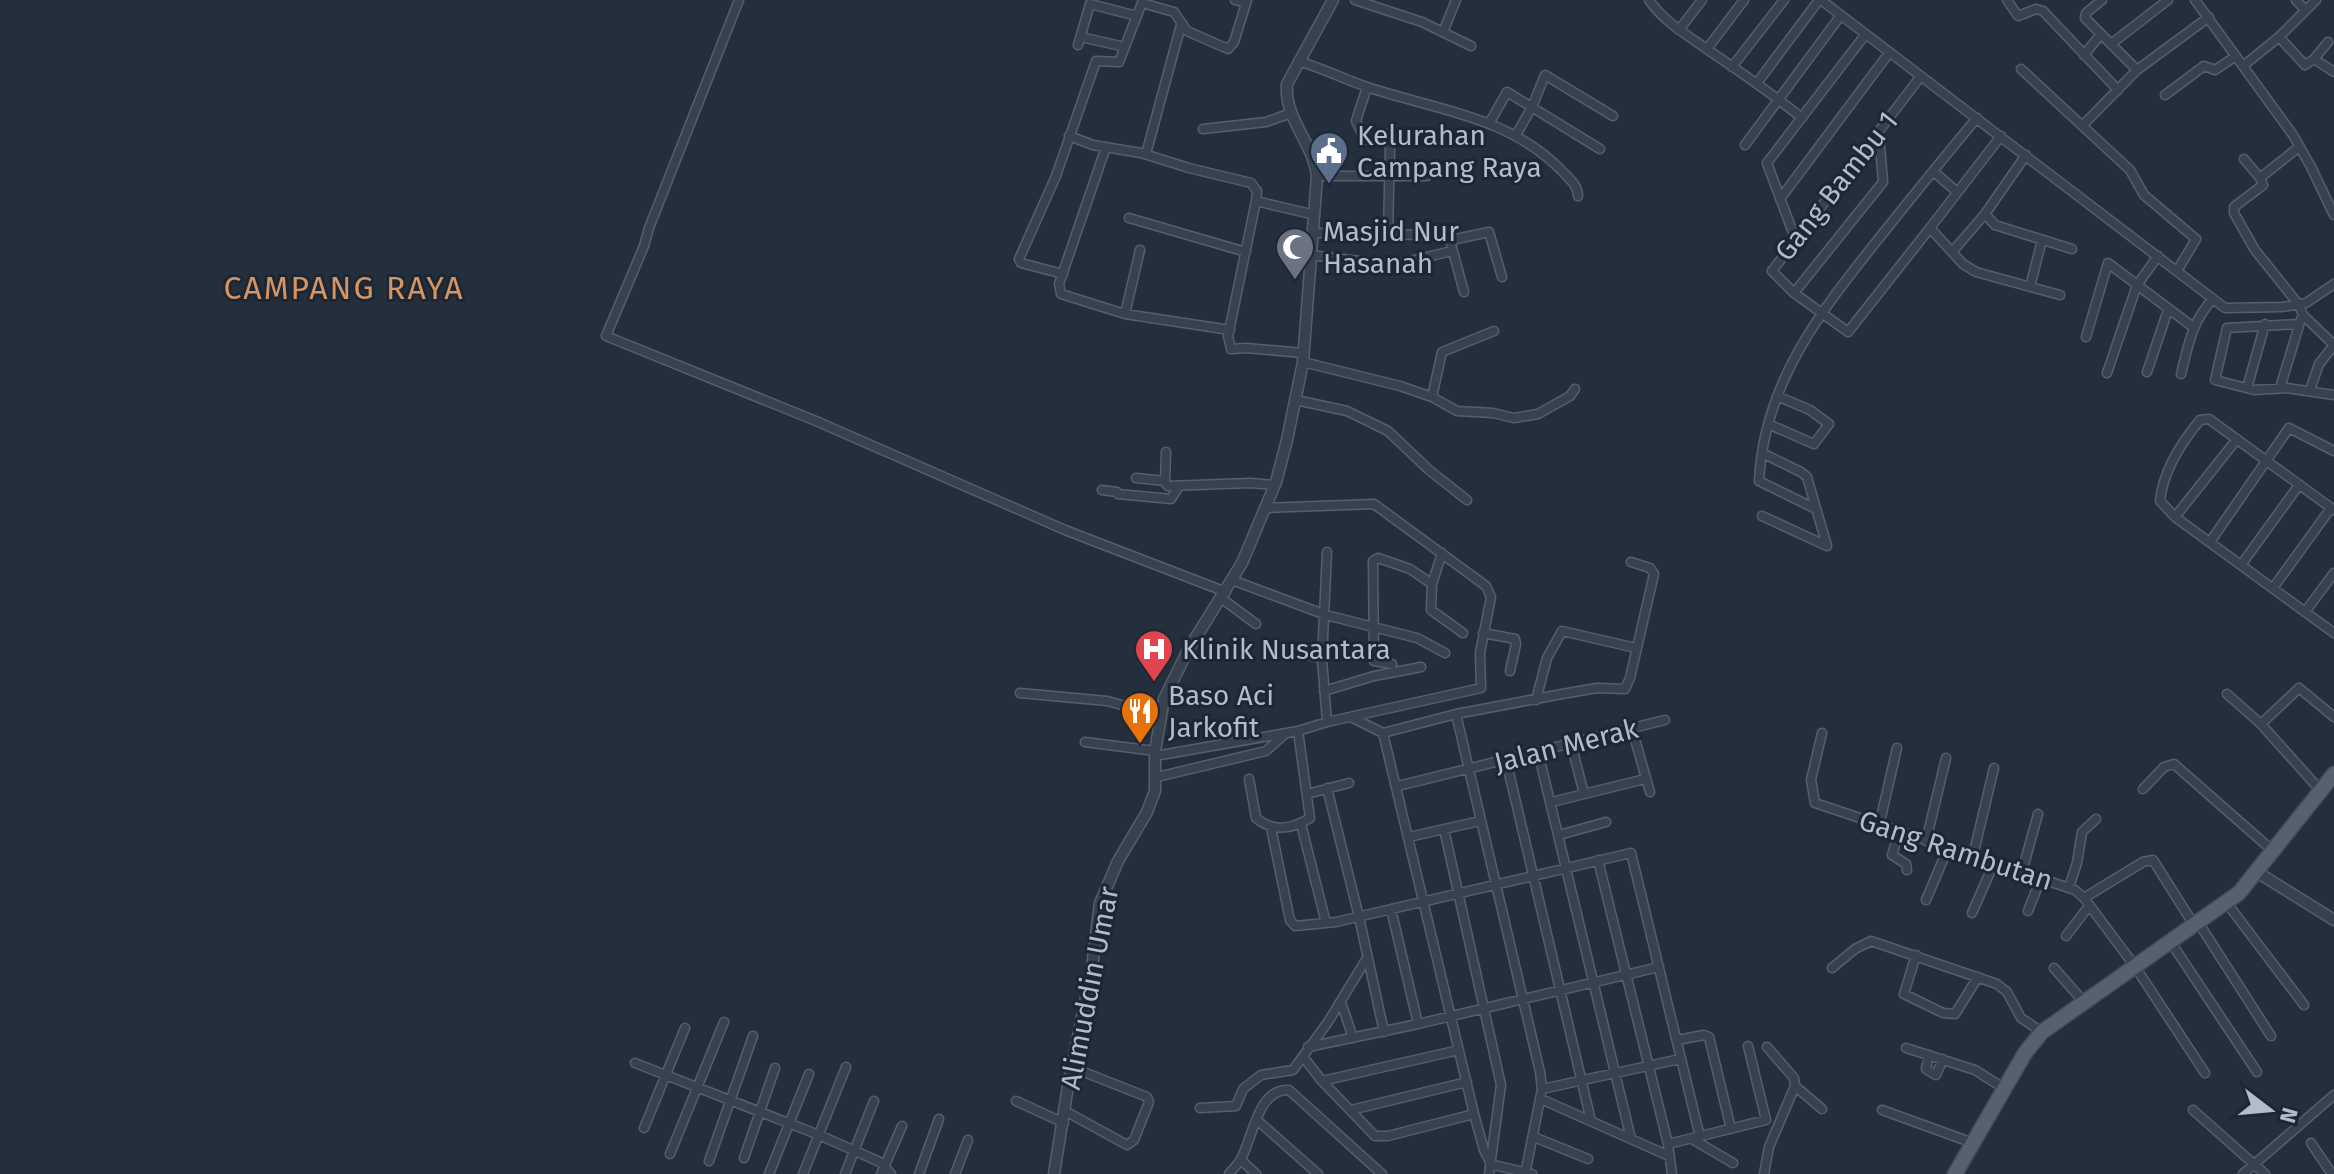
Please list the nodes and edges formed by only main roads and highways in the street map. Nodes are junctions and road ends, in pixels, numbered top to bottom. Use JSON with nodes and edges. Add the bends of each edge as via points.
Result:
{"nodes":[{"id":1,"x":2334,"y":774,"type":"edge"},
{"id":2,"x":1960,"y":1172,"type":"edge"}],
"edges":[{"from":1,"to":2,"type":"main road","via":[[2239,893],[2042,1032]]}]}
